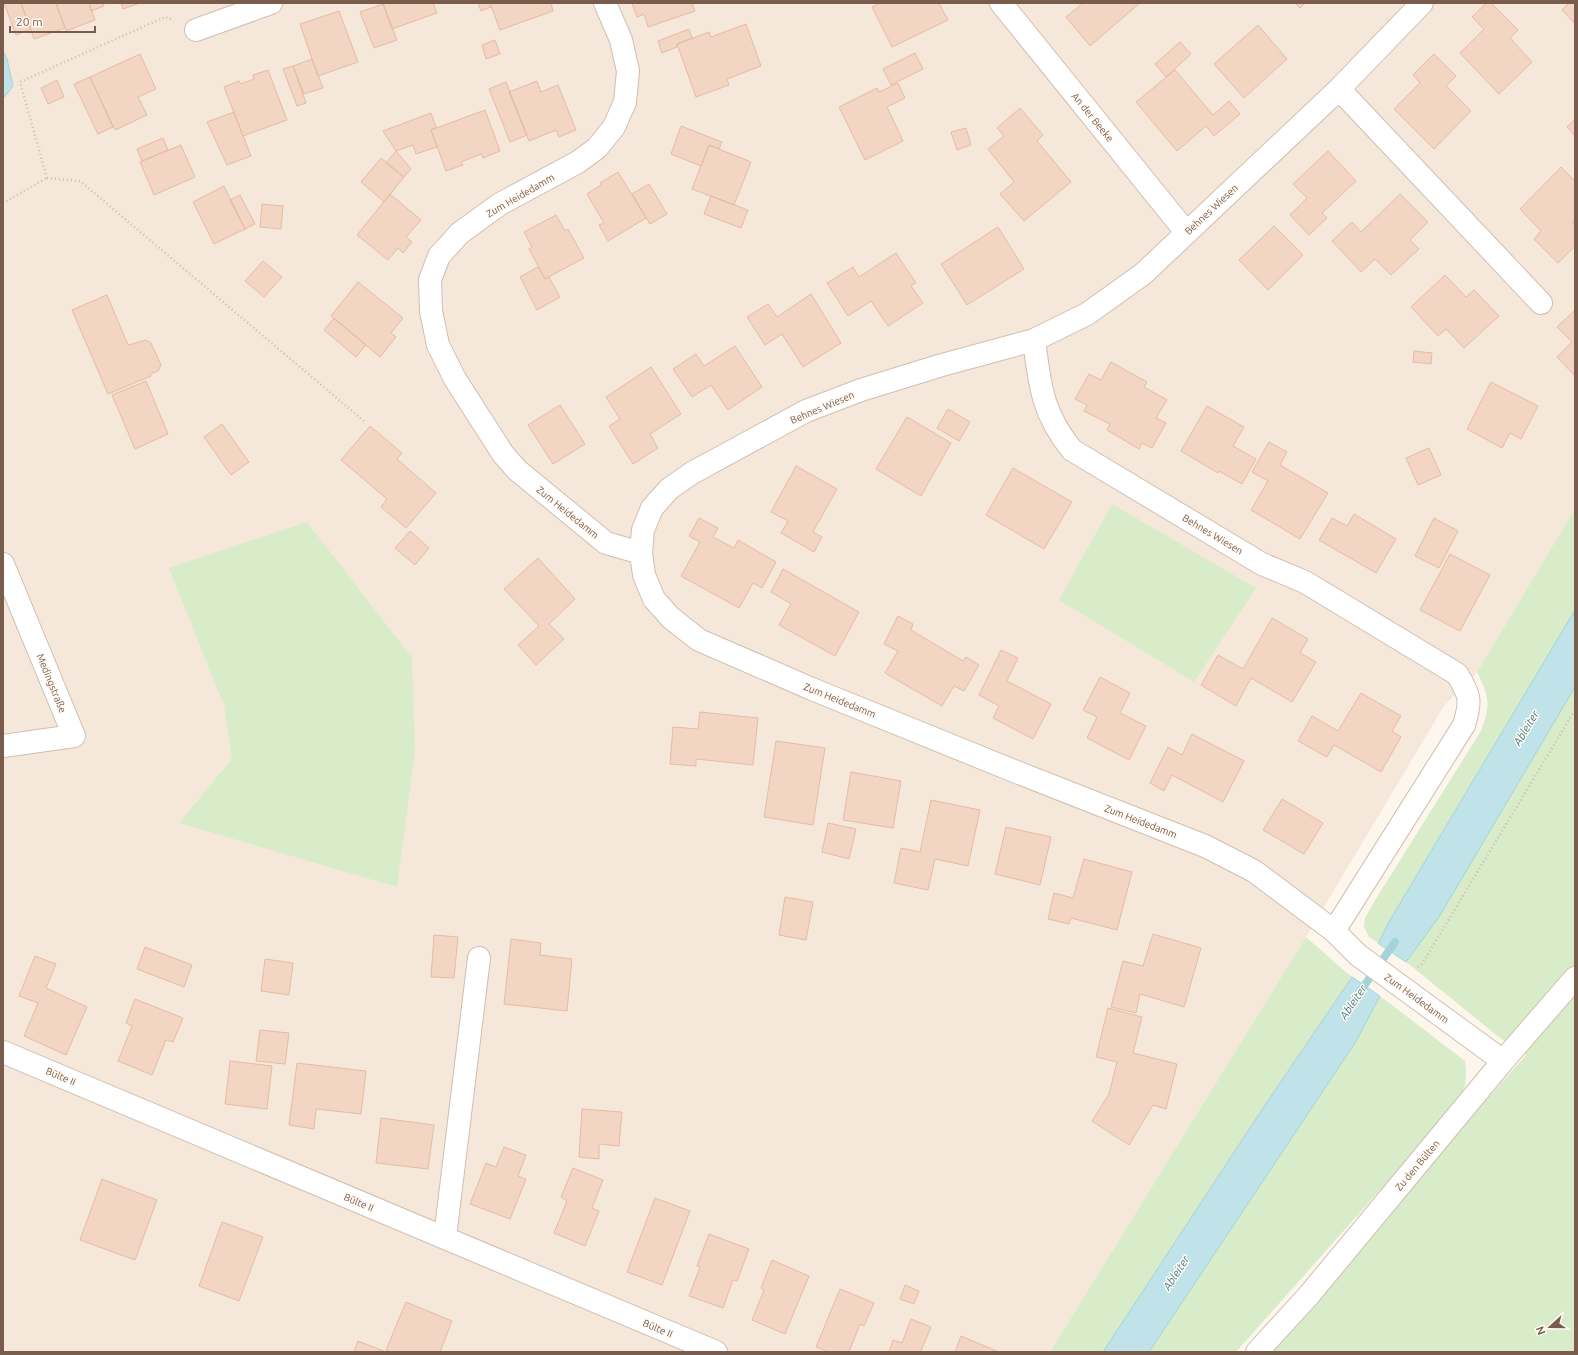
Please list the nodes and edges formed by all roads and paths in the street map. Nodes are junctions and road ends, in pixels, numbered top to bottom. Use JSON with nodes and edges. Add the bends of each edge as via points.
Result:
{"nodes":[{"id":1,"x":271,"y":3,"type":"edge"},
{"id":2,"x":605,"y":3,"type":"edge"},
{"id":3,"x":1001,"y":3,"type":"edge"},
{"id":4,"x":1422,"y":3,"type":"edge"},
{"id":5,"x":196,"y":30,"type":"joint"},
{"id":6,"x":1339,"y":89,"type":"junction"},
{"id":7,"x":47,"y":178,"type":"junction"},
{"id":8,"x":3,"y":203,"type":"edge"},
{"id":9,"x":1186,"y":232,"type":"junction"},
{"id":10,"x":1541,"y":303,"type":"dead end"},
{"id":11,"x":1034,"y":340,"type":"junction"},
{"id":12,"x":365,"y":422,"type":"dead end"},
{"id":13,"x":641,"y":553,"type":"junction"},
{"id":14,"x":3,"y":564,"type":"edge"},
{"id":15,"x":1575,"y":710,"type":"edge"},
{"id":16,"x":3,"y":746,"type":"edge"},
{"id":17,"x":1334,"y":931,"type":"junction"},
{"id":18,"x":479,"y":958,"type":"dead end"},
{"id":19,"x":1575,"y":978,"type":"edge"},
{"id":20,"x":1398,"y":984,"type":"junction"},
{"id":21,"x":3,"y":1052,"type":"edge"},
{"id":22,"x":1503,"y":1061,"type":"junction"},
{"id":23,"x":445,"y":1238,"type":"junction"},
{"id":24,"x":716,"y":1352,"type":"edge"},
{"id":25,"x":1257,"y":1352,"type":"edge"}],
"edges":[{"from":1,"to":5,"type":"street"},
{"from":2,"to":13,"type":"street","name":"Zum Heidedamm","via":[[621,40],[628,71],[625,102],[614,128],[598,148],[578,162],[500,204],[460,233],[439,256],[430,280],[431,311],[438,345],[455,379],[503,454],[517,470],[606,542]]},
{"from":3,"to":9,"type":"street","name":"An der Beeke"},
{"from":4,"to":6,"type":"street","name":"Behnes Wiesen"},
{"from":5,"to":7,"type":"path","via":[[165,17],[20,82]]},
{"from":6,"to":9,"type":"street","name":"Behnes Wiesen"},
{"from":6,"to":10,"type":"street"},
{"from":7,"to":8,"type":"path"},
{"from":7,"to":12,"type":"path","via":[[80,181]]},
{"from":9,"to":11,"type":"street","name":"Behnes Wiesen","via":[[1131,283],[1087,314]]},
{"from":11,"to":13,"type":"street","name":"Behnes Wiesen","via":[[861,390],[806,411],[692,473],[669,489],[652,508],[643,530]]},
{"from":11,"to":17,"type":"street","name":"Behnes Wiesen","via":[[1040,385],[1047,410],[1059,434],[1072,450],[1262,564],[1305,582],[1457,674],[1465,687],[1470,705],[1464,726]]},
{"from":13,"to":17,"type":"street","name":"Zum Heidedamm","via":[[644,575],[654,599],[671,618],[699,640],[834,698],[1205,846],[1254,871]]},
{"from":14,"to":16,"type":"street","name":"Medingstraße","via":[[74,736]]},
{"from":15,"to":20,"type":"path","via":[[1422,964]]},
{"from":17,"to":20,"type":"street","name":"Zum Heidedamm","via":[[1358,955]]},
{"from":18,"to":23,"type":"street"},
{"from":19,"to":22,"type":"street","name":"Zu den Bülten"},
{"from":20,"to":22,"type":"street","name":"Zum Heidedamm"},
{"from":21,"to":23,"type":"street","name":"Bülte II"},
{"from":22,"to":25,"type":"street","name":"Zu den Bülten","via":[[1309,1295]]},
{"from":23,"to":24,"type":"street","name":"Bülte II"}]}
